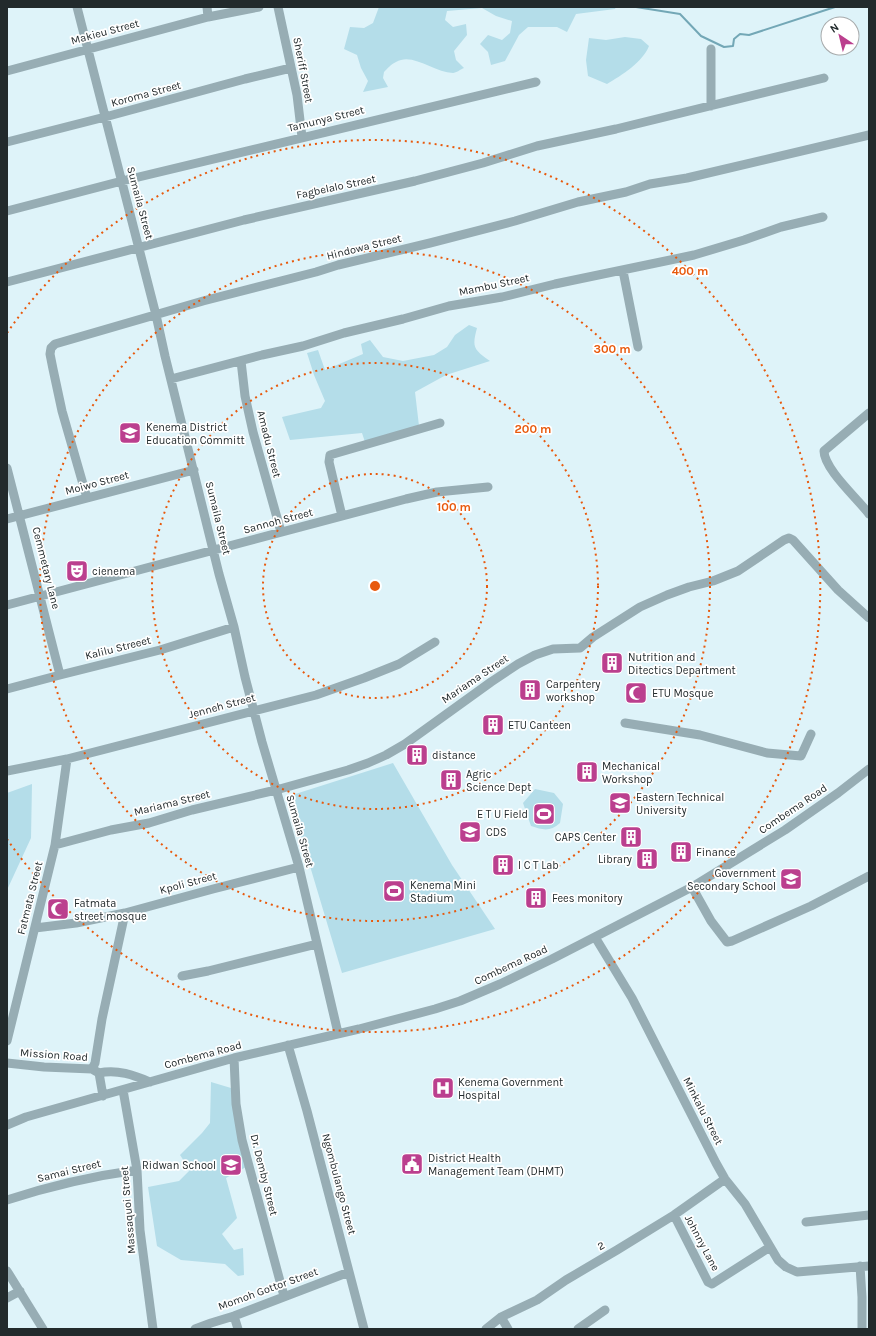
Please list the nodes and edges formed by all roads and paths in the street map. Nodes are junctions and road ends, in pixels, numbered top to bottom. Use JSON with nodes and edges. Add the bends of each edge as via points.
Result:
{"nodes":[{"id":1,"x":77,"y":7,"type":"edge"},
{"id":2,"x":207,"y":7,"type":"edge"},
{"id":3,"x":259,"y":7,"type":"edge"},
{"id":4,"x":278,"y":7,"type":"edge"},
{"id":5,"x":208,"y":17,"type":"junction"},
{"id":6,"x":89,"y":48,"type":"junction"},
{"id":7,"x":711,"y":49,"type":"dead end"},
{"id":8,"x":291,"y":68,"type":"junction"},
{"id":9,"x":7,"y":71,"type":"edge"},
{"id":10,"x":824,"y":78,"type":"dead end"},
{"id":11,"x":536,"y":82,"type":"dead end"},
{"id":12,"x":711,"y":106,"type":"junction"},
{"id":13,"x":105,"y":117,"type":"junction"},
{"id":14,"x":869,"y":135,"type":"edge"},
{"id":15,"x":302,"y":137,"type":"junction"},
{"id":16,"x":7,"y":142,"type":"edge"},
{"id":17,"x":122,"y":181,"type":"junction"},
{"id":18,"x":7,"y":210,"type":"edge"},
{"id":19,"x":823,"y":217,"type":"dead end"},
{"id":20,"x":139,"y":247,"type":"junction"},
{"id":21,"x":622,"y":271,"type":"junction"},
{"id":22,"x":7,"y":282,"type":"edge"},
{"id":23,"x":156,"y":315,"type":"junction"},
{"id":24,"x":638,"y":347,"type":"dead end"},
{"id":25,"x":241,"y":361,"type":"junction"},
{"id":26,"x":171,"y":379,"type":"junction"},
{"id":27,"x":869,"y":413,"type":"edge"},
{"id":28,"x":440,"y":423,"type":"dead end"},
{"id":29,"x":7,"y":468,"type":"edge"},
{"id":30,"x":194,"y":470,"type":"junction"},
{"id":31,"x":488,"y":487,"type":"dead end"},
{"id":32,"x":87,"y":498,"type":"junction"},
{"id":33,"x":869,"y":514,"type":"edge"},
{"id":34,"x":20,"y":516,"type":"junction"},
{"id":35,"x":342,"y":516,"type":"junction"},
{"id":36,"x":7,"y":519,"type":"edge"},
{"id":37,"x":281,"y":532,"type":"junction"},
{"id":38,"x":214,"y":551,"type":"junction"},
{"id":39,"x":41,"y":597,"type":"junction"},
{"id":40,"x":7,"y":605,"type":"edge"},
{"id":41,"x":869,"y":618,"type":"edge"},
{"id":42,"x":234,"y":627,"type":"junction"},
{"id":43,"x":435,"y":642,"type":"dead end"},
{"id":44,"x":60,"y":675,"type":"junction"},
{"id":45,"x":7,"y":689,"type":"edge"},
{"id":46,"x":254,"y":710,"type":"junction"},
{"id":47,"x":625,"y":723,"type":"dead end"},
{"id":48,"x":811,"y":734,"type":"dead end"},
{"id":49,"x":67,"y":759,"type":"junction"},
{"id":50,"x":869,"y":769,"type":"edge"},
{"id":51,"x":7,"y":771,"type":"edge"},
{"id":52,"x":276,"y":790,"type":"junction"},
{"id":53,"x":55,"y":845,"type":"junction"},
{"id":54,"x":298,"y":867,"type":"junction"},
{"id":55,"x":869,"y":876,"type":"edge"},
{"id":56,"x":692,"y":886,"type":"junction"},
{"id":57,"x":125,"y":913,"type":"junction"},
{"id":58,"x":35,"y":928,"type":"junction"},
{"id":59,"x":595,"y":936,"type":"junction"},
{"id":60,"x":317,"y":944,"type":"junction"},
{"id":61,"x":182,"y":976,"type":"dead end"},
{"id":62,"x":338,"y":1034,"type":"junction"},
{"id":63,"x":7,"y":1041,"type":"edge"},
{"id":64,"x":288,"y":1045,"type":"junction"},
{"id":65,"x":234,"y":1058,"type":"junction"},
{"id":66,"x":7,"y":1063,"type":"edge"},
{"id":67,"x":95,"y":1071,"type":"junction"},
{"id":68,"x":150,"y":1082,"type":"junction"},
{"id":69,"x":123,"y":1090,"type":"junction"},
{"id":70,"x":103,"y":1096,"type":"junction"},
{"id":71,"x":7,"y":1125,"type":"edge"},
{"id":72,"x":137,"y":1170,"type":"junction"},
{"id":73,"x":725,"y":1179,"type":"junction"},
{"id":74,"x":7,"y":1200,"type":"edge"},
{"id":75,"x":674,"y":1215,"type":"junction"},
{"id":76,"x":869,"y":1215,"type":"edge"},
{"id":77,"x":806,"y":1222,"type":"dead end"},
{"id":78,"x":770,"y":1247,"type":"junction"},
{"id":79,"x":864,"y":1266,"type":"edge"},
{"id":80,"x":7,"y":1271,"type":"edge"},
{"id":81,"x":349,"y":1272,"type":"junction"},
{"id":82,"x":20,"y":1291,"type":"junction"},
{"id":83,"x":284,"y":1296,"type":"junction"},
{"id":84,"x":7,"y":1298,"type":"edge"},
{"id":85,"x":605,"y":1310,"type":"dead end"},
{"id":86,"x":234,"y":1316,"type":"junction"},
{"id":87,"x":501,"y":1317,"type":"junction"},
{"id":88,"x":584,"y":1327,"type":"edge"},
{"id":89,"x":43,"y":1329,"type":"edge"},
{"id":90,"x":153,"y":1329,"type":"edge"},
{"id":91,"x":195,"y":1329,"type":"edge"},
{"id":92,"x":238,"y":1329,"type":"edge"},
{"id":93,"x":364,"y":1329,"type":"edge"},
{"id":94,"x":486,"y":1329,"type":"edge"},
{"id":95,"x":508,"y":1329,"type":"edge"},
{"id":96,"x":862,"y":1329,"type":"edge"}],
"edges":[{"from":1,"to":6,"type":"street","name":"Sumaila Street"},
{"from":2,"to":5,"type":"street"},
{"from":3,"to":5,"type":"street","name":"Makieu Street"},
{"from":4,"to":8,"type":"street","name":"Sheriff Street"},
{"from":5,"to":6,"type":"street","name":"Makieu Street"},
{"from":6,"to":9,"type":"street","name":"Makieu Street"},
{"from":6,"to":13,"type":"street","name":"Sumaila Street"},
{"from":7,"to":12,"type":"street"},
{"from":8,"to":13,"type":"street","name":"Koroma Street"},
{"from":8,"to":15,"type":"street","name":"Sheriff Street"},
{"from":10,"to":12,"type":"street","name":"Fagbelalo Street"},
{"from":11,"to":15,"type":"street","name":"Tamunya Street"},
{"from":12,"to":20,"type":"street","name":"Fagbelalo Street","via":[[537,146],[403,184]]},
{"from":13,"to":16,"type":"street","name":"Koroma Street"},
{"from":13,"to":17,"type":"street","name":"Sumaila Street"},
{"from":14,"to":23,"type":"street","name":"Hindowa Street","via":[[578,202],[430,243],[203,300]]},
{"from":15,"to":17,"type":"street","name":"Tamunya Street"},
{"from":17,"to":18,"type":"street","name":"Tamunya Street"},
{"from":17,"to":20,"type":"street","name":"Sumaila Street"},
{"from":19,"to":21,"type":"street","name":"Mambu Street","via":[[781,227],[694,255]]},
{"from":20,"to":22,"type":"street","name":"Fagbelalo Street"},
{"from":20,"to":23,"type":"street","name":"Sumaila Street"},
{"from":21,"to":24,"type":"street"},
{"from":21,"to":25,"type":"street","name":"Mambu Street","via":[[449,306]]},
{"from":23,"to":26,"type":"street","name":"Sumaila Street"},
{"from":23,"to":32,"type":"street","name":"Hindowa Street","via":[[55,344],[51,348],[50,354],[62,411]]},
{"from":25,"to":26,"type":"street","name":"Mambu Street"},
{"from":25,"to":37,"type":"street","name":"Amadu Street","via":[[253,432]]},
{"from":26,"to":30,"type":"street","name":"Sumaila Street"},
{"from":27,"to":33,"type":"street","via":[[824,451],[824,456],[833,470]]},
{"from":28,"to":35,"type":"street","via":[[330,455],[329,462]]},
{"from":29,"to":34,"type":"street","name":"Cemmetary Lane"},
{"from":30,"to":32,"type":"street","name":"Moiwo Street"},
{"from":30,"to":38,"type":"street","name":"Sumaila Street"},
{"from":31,"to":35,"type":"street","name":"Sannoh Street","via":[[437,492]]},
{"from":32,"to":34,"type":"street","name":"Moiwo Street"},
{"from":34,"to":36,"type":"street","name":"Moiwo Street"},
{"from":34,"to":39,"type":"street","name":"Cemmetary Lane"},
{"from":35,"to":37,"type":"street","name":"Sannoh Street"},
{"from":37,"to":38,"type":"street","name":"Sannoh Street"},
{"from":38,"to":39,"type":"street","name":"Sannoh Street"},
{"from":38,"to":42,"type":"street","name":"Sumaila Street"},
{"from":39,"to":40,"type":"street","name":"Sannoh Street"},
{"from":39,"to":44,"type":"street","name":"Cemmetary Lane"},
{"from":41,"to":52,"type":"street","name":"Mariama Street","via":[[838,590],[789,538],[738,571],[640,607],[580,648],[553,649],[535,655],[491,682],[386,755],[348,770]]},
{"from":42,"to":44,"type":"street","name":"Kalilu Streeet","via":[[160,650]]},
{"from":42,"to":46,"type":"street","name":"Sumaila Street"},
{"from":43,"to":46,"type":"street","name":"Jenneh Street","via":[[399,664],[364,678],[316,695]]},
{"from":44,"to":45,"type":"street","name":"Kalilu Streeet"},
{"from":46,"to":49,"type":"street","name":"Jenneh Street"},
{"from":46,"to":52,"type":"street","name":"Sumaila Street"},
{"from":47,"to":48,"type":"street","via":[[700,735],[767,753],[801,756]]},
{"from":49,"to":51,"type":"street","name":"Jenneh Street"},
{"from":49,"to":53,"type":"street","name":"Fatmata Street"},
{"from":50,"to":56,"type":"street","name":"Combema Road","via":[[838,794],[785,830]]},
{"from":52,"to":53,"type":"street","name":"Mariama Street"},
{"from":52,"to":54,"type":"street","name":"Sumaila Street"},
{"from":53,"to":58,"type":"street","name":"Fatmata Street"},
{"from":54,"to":57,"type":"street","name":"Kpoli Street"},
{"from":54,"to":60,"type":"street","name":"Sumaila Street"},
{"from":55,"to":56,"type":"street","via":[[812,906],[727,942],[711,921]]},
{"from":56,"to":59,"type":"street","name":"Combema Road"},
{"from":57,"to":58,"type":"street","name":"Kpoli Street"},
{"from":57,"to":67,"type":"street","via":[[102,1019]]},
{"from":58,"to":63,"type":"street","name":"Fatmata Street"},
{"from":59,"to":62,"type":"street","name":"Combema Road","via":[[507,981],[460,1001]]},
{"from":59,"to":73,"type":"street","name":"Minkalu Street","via":[[632,998]]},
{"from":60,"to":61,"type":"street"},
{"from":60,"to":62,"type":"street","name":"Sumaila Street"},
{"from":62,"to":64,"type":"street","name":"Combema Road"},
{"from":64,"to":65,"type":"street","name":"Combema Road"},
{"from":64,"to":81,"type":"street","name":"Ngombulango Street","via":[[308,1111]]},
{"from":65,"to":68,"type":"street","name":"Combema Road"},
{"from":65,"to":83,"type":"street","name":"Dr. Demby Street","via":[[236,1104],[242,1140]]},
{"from":66,"to":67,"type":"street","name":"Mission Road"},
{"from":67,"to":68,"type":"street","name":"Mission Road","via":[[117,1071]]},
{"from":67,"to":70,"type":"street"},
{"from":68,"to":69,"type":"street","name":"Combema Road"},
{"from":69,"to":70,"type":"street","name":"Combema Road"},
{"from":69,"to":72,"type":"street","name":"Massaquoi Street"},
{"from":70,"to":71,"type":"street","via":[[26,1116]]},
{"from":72,"to":74,"type":"street","name":"Samai Street","via":[[72,1181]]},
{"from":72,"to":90,"type":"street","name":"Massaquoi Street","via":[[140,1230]]},
{"from":73,"to":75,"type":"street","name":"2"},
{"from":73,"to":78,"type":"street","name":"Minkalu Street","via":[[745,1204]]},
{"from":75,"to":78,"type":"street","name":"Johnny Lane","via":[[708,1282],[712,1284]]},
{"from":75,"to":87,"type":"street","name":"2","via":[[537,1300]]},
{"from":76,"to":77,"type":"street"},
{"from":78,"to":79,"type":"street","name":"Minkalu Street","via":[[786,1268],[797,1272]]},
{"from":79,"to":96,"type":"street"},
{"from":80,"to":82,"type":"street"},
{"from":81,"to":83,"type":"street","name":"Momoh Gottor Street"},
{"from":81,"to":93,"type":"street","name":"Ngombulango Street"},
{"from":82,"to":84,"type":"street"},
{"from":82,"to":89,"type":"street"},
{"from":83,"to":86,"type":"street","name":"Momoh Gottor Street"},
{"from":85,"to":88,"type":"street"},
{"from":86,"to":91,"type":"street","name":"Momoh Gottor Street"},
{"from":86,"to":92,"type":"street"},
{"from":87,"to":94,"type":"street","name":"2"},
{"from":87,"to":95,"type":"street"}]}
